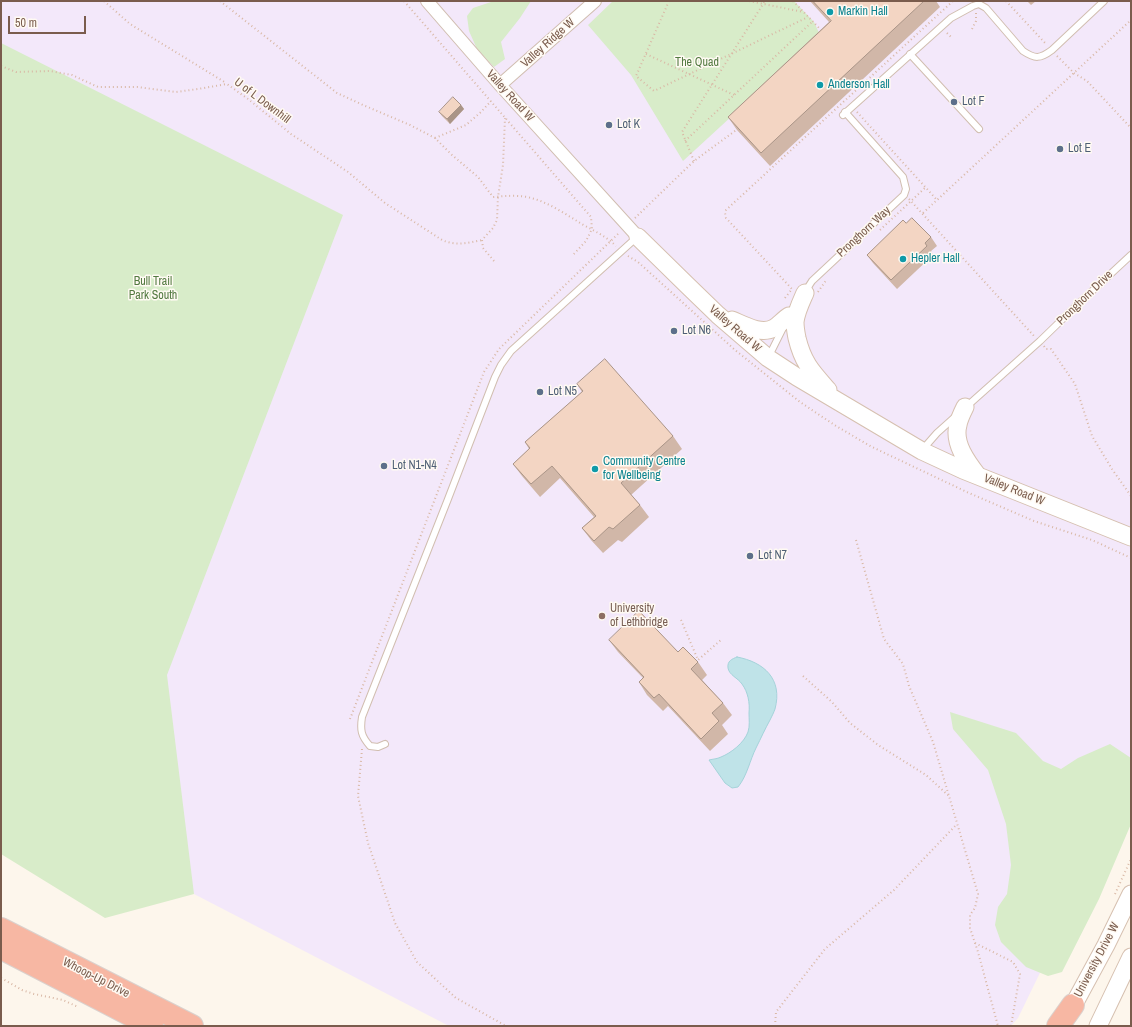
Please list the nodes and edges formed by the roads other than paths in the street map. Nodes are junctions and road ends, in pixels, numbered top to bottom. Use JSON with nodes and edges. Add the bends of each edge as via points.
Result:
{"nodes":[{"id":1,"x":427,"y":1,"type":"edge"},
{"id":2,"x":595,"y":1,"type":"edge"},
{"id":3,"x":1104,"y":1,"type":"edge"},
{"id":4,"x":910,"y":54,"type":"junction"},
{"id":5,"x":500,"y":86,"type":"junction"},
{"id":6,"x":979,"y":129,"type":"dead end"},
{"id":7,"x":632,"y":231,"type":"junction"},
{"id":8,"x":1131,"y":255,"type":"edge"},
{"id":9,"x":811,"y":294,"type":"junction"},
{"id":10,"x":718,"y":315,"type":"junction"},
{"id":11,"x":789,"y":316,"type":"junction"},
{"id":12,"x":768,"y":358,"type":"junction"},
{"id":13,"x":839,"y":403,"type":"junction"},
{"id":14,"x":965,"y":408,"type":"junction"},
{"id":15,"x":922,"y":451,"type":"junction"},
{"id":16,"x":978,"y":476,"type":"junction"},
{"id":17,"x":1131,"y":537,"type":"edge"},
{"id":18,"x":385,"y":744,"type":"dead end"},
{"id":19,"x":1123,"y":894,"type":"edge"},
{"id":20,"x":1,"y":929,"type":"edge"},
{"id":21,"x":1,"y":948,"type":"edge"},
{"id":22,"x":1131,"y":957,"type":"edge"},
{"id":23,"x":1073,"y":1005,"type":"junction"},
{"id":24,"x":152,"y":1026,"type":"edge"},
{"id":25,"x":192,"y":1026,"type":"edge"},
{"id":26,"x":1058,"y":1026,"type":"edge"},
{"id":27,"x":1063,"y":1026,"type":"edge"},
{"id":28,"x":1098,"y":1026,"type":"edge"}],
"edges":[{"from":1,"to":5,"type":"street","name":"Valley Road W"},
{"from":2,"to":5,"type":"street","name":"Valley Ridge W"},
{"from":3,"to":4,"type":"lane","via":[[1052,50],[1037,58],[1023,51],[986,8],[979,4],[951,18]]},
{"from":4,"to":6,"type":"lane"},
{"from":4,"to":9,"type":"lane","name":"Pronghorn Way","via":[[844,113],[903,176],[906,189],[904,195],[812,281]]},
{"from":5,"to":7,"type":"street","name":"Valley Road W"},
{"from":7,"to":10,"type":"street","name":"Valley Road W"},
{"from":7,"to":18,"type":"lane","via":[[621,252],[511,351],[495,377],[362,716],[360,726],[363,738],[370,746],[378,747]]},
{"from":8,"to":14,"type":"lane","name":"Pronghorn Drive","via":[[1040,342]]},
{"from":9,"to":11,"type":"lane","name":"Pronghorn Way"},
{"from":9,"to":13,"type":"street","via":[[798,310],[795,323],[799,347],[811,370]]},
{"from":10,"to":11,"type":"street","via":[[764,331],[774,328]]},
{"from":10,"to":12,"type":"street","name":"Valley Road W"},
{"from":11,"to":12,"type":"lane","name":"Pronghorn Way"},
{"from":12,"to":13,"type":"street","name":"Valley Road W"},
{"from":13,"to":15,"type":"street","name":"Valley Road W"},
{"from":14,"to":15,"type":"lane","name":"Pronghorn Drive","via":[[937,433]]},
{"from":14,"to":16,"type":"street","via":[[957,426],[957,436],[966,460]]},
{"from":15,"to":16,"type":"street","name":"Valley Road W"},
{"from":16,"to":17,"type":"street","name":"Valley Road W"},
{"from":19,"to":23,"type":"street","name":"University Drive W","via":[[1106,945]]},
{"from":20,"to":25,"type":"highway","name":"Whoop-Up Drive"},
{"from":21,"to":24,"type":"highway","name":"Whoop-Up Drive"},
{"from":22,"to":28,"type":"street"},
{"from":23,"to":26,"type":"highway"},
{"from":23,"to":27,"type":"street","name":"University Drive W"}]}
